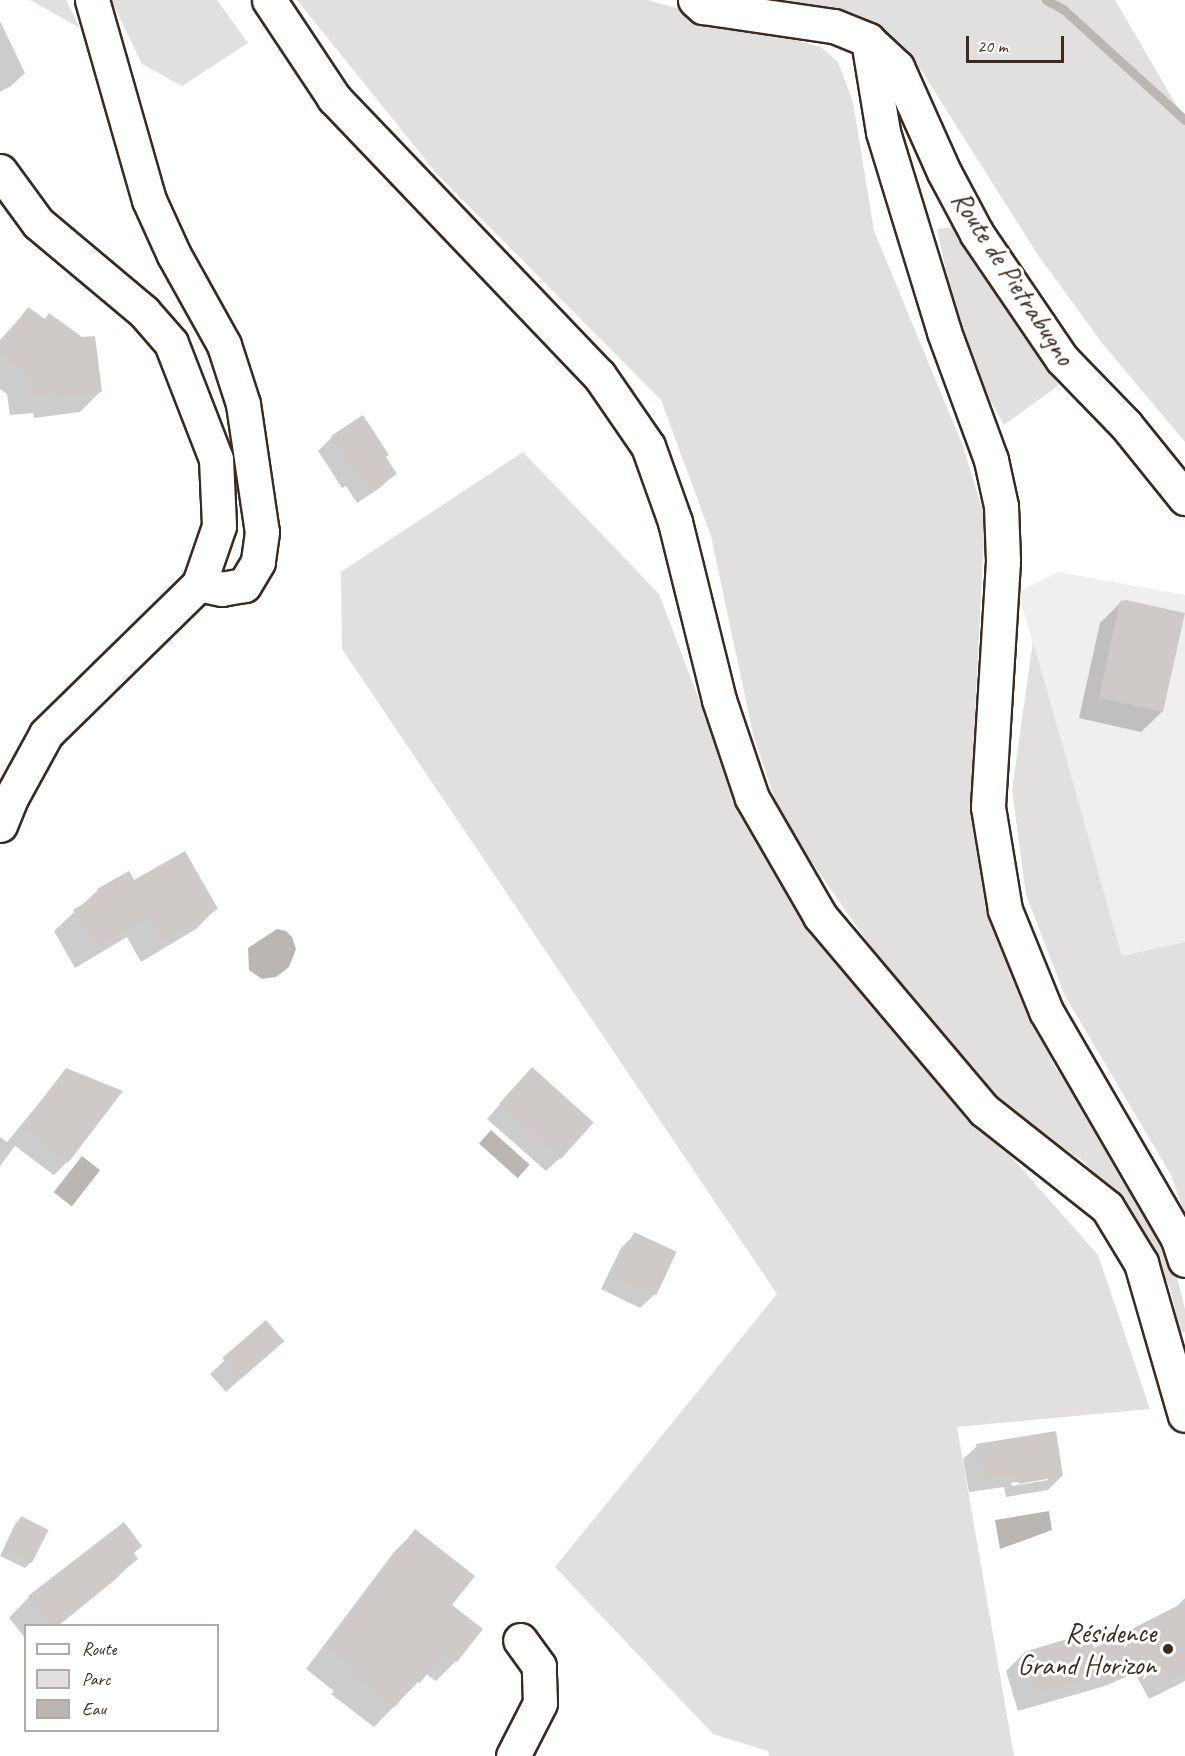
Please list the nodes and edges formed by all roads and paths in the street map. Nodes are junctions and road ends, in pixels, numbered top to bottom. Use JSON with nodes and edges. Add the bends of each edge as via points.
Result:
{"nodes":[{"id":1,"x":92,"y":0,"type":"edge"},
{"id":2,"x":269,"y":0,"type":"edge"},
{"id":3,"x":695,"y":0,"type":"edge"},
{"id":4,"x":868,"y":40,"type":"junction"},
{"id":5,"x":0,"y":171,"type":"edge"},
{"id":6,"x":1185,"y":498,"type":"edge"},
{"id":7,"x":199,"y":584,"type":"junction"},
{"id":8,"x":0,"y":825,"type":"edge"},
{"id":9,"x":1185,"y":1260,"type":"edge"},
{"id":10,"x":1185,"y":1415,"type":"edge"},
{"id":11,"x":520,"y":1640,"type":"dead end"},
{"id":12,"x":513,"y":1756,"type":"edge"}],
"edges":[{"from":1,"to":7,"type":"street","via":[[149,200],[174,255],[224,345],[243,404],[262,532],[258,562],[244,585],[222,589]]},
{"from":2,"to":10,"type":"street","via":[[334,98],[599,375],[648,446],[675,522],[719,700],[752,798],[820,916],[984,1110],[1107,1207],[1141,1263]]},
{"from":3,"to":4,"type":"street","via":[[703,7],[834,26]]},
{"from":4,"to":6,"type":"street","name":"Route de Pietrabugno","via":[[897,68],[977,234],[1062,359],[1126,425]]},
{"from":4,"to":9,"type":"street","via":[[883,132],[944,332],[991,460],[1001,506],[1003,561],[988,807],[1005,909],[1046,1011],[1178,1239]]},
{"from":5,"to":7,"type":"street","via":[[38,223],[144,312],[171,343],[216,459],[219,526]]},
{"from":7,"to":8,"type":"street","via":[[46,734]]},
{"from":11,"to":12,"type":"street","via":[[539,1666],[540,1703]]}]}
